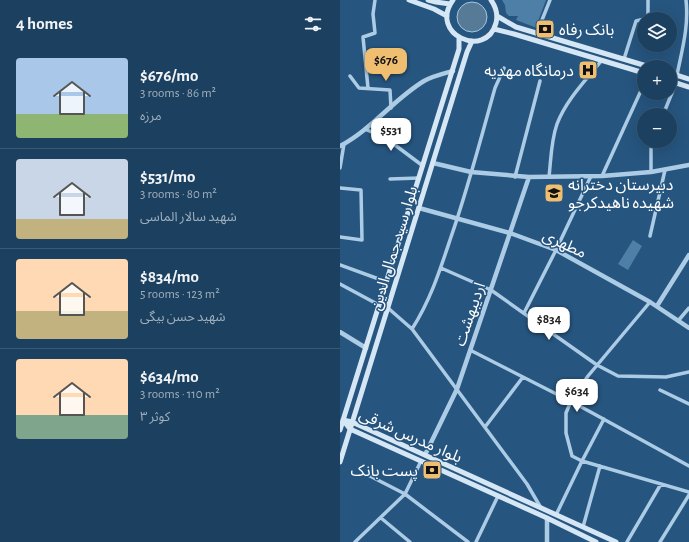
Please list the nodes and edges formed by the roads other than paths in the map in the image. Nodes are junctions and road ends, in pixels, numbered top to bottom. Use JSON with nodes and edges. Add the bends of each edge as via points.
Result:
{"nodes":[{"id":1,"x":375,"y":0,"type":"edge"},
{"id":2,"x":409,"y":0,"type":"edge"},
{"id":3,"x":428,"y":0,"type":"edge"},
{"id":4,"x":491,"y":0,"type":"edge"},
{"id":5,"x":550,"y":0,"type":"edge"},
{"id":6,"x":648,"y":0,"type":"edge"},
{"id":7,"x":686,"y":0,"type":"edge"},
{"id":8,"x":452,"y":2,"type":"edge"},
{"id":9,"x":647,"y":12,"type":"edge"},
{"id":10,"x":688,"y":15,"type":"edge"},
{"id":11,"x":447,"y":16,"type":"junction"},
{"id":12,"x":497,"y":16,"type":"junction"},
{"id":13,"x":637,"y":21,"type":"edge"},
{"id":14,"x":540,"y":25,"type":"dead end"},
{"id":15,"x":494,"y":29,"type":"junction"},
{"id":16,"x":459,"y":38,"type":"junction"},
{"id":17,"x":472,"y":42,"type":"junction"},
{"id":18,"x":624,"y":59,"type":"junction"},
{"id":19,"x":602,"y":60,"type":"junction"},
{"id":20,"x":637,"y":63,"type":"edge"},
{"id":21,"x":504,"y":68,"type":"dead end"},
{"id":22,"x":453,"y":71,"type":"junction"},
{"id":23,"x":637,"y":71,"type":"edge"},
{"id":24,"x":677,"y":75,"type":"joint"},
{"id":25,"x":350,"y":76,"type":"dead end"},
{"id":26,"x":689,"y":79,"type":"edge"},
{"id":27,"x":540,"y":81,"type":"dead end"},
{"id":28,"x":677,"y":83,"type":"edge"},
{"id":29,"x":689,"y":87,"type":"edge"},
{"id":30,"x":368,"y":88,"type":"junction"},
{"id":31,"x":637,"y":99,"type":"edge"},
{"id":32,"x":390,"y":108,"type":"junction"},
{"id":33,"x":365,"y":129,"type":"junction"},
{"id":34,"x":342,"y":145,"type":"edge"},
{"id":35,"x":651,"y":148,"type":"edge"},
{"id":36,"x":433,"y":163,"type":"junction"},
{"id":37,"x":689,"y":165,"type":"edge"},
{"id":38,"x":423,"y":166,"type":"junction"},
{"id":39,"x":340,"y":168,"type":"edge"},
{"id":40,"x":665,"y":170,"type":"junction"},
{"id":41,"x":471,"y":172,"type":"junction"},
{"id":42,"x":651,"y":172,"type":"junction"},
{"id":43,"x":591,"y":176,"type":"junction"},
{"id":44,"x":602,"y":176,"type":"junction"},
{"id":45,"x":516,"y":177,"type":"junction"},
{"id":46,"x":550,"y":177,"type":"junction"},
{"id":47,"x":419,"y":178,"type":"junction"},
{"id":48,"x":529,"y":178,"type":"junction"},
{"id":49,"x":390,"y":179,"type":"dead end"},
{"id":50,"x":340,"y":188,"type":"edge"},
{"id":51,"x":419,"y":208,"type":"junction"},
{"id":52,"x":457,"y":218,"type":"junction"},
{"id":53,"x":510,"y":233,"type":"junction"},
{"id":54,"x":650,"y":236,"type":"dead end"},
{"id":55,"x":340,"y":237,"type":"edge"},
{"id":56,"x":556,"y":250,"type":"junction"},
{"id":57,"x":689,"y":255,"type":"edge"},
{"id":58,"x":394,"y":258,"type":"junction"},
{"id":59,"x":402,"y":261,"type":"junction"},
{"id":60,"x":687,"y":262,"type":"edge"},
{"id":61,"x":340,"y":265,"type":"edge"},
{"id":62,"x":441,"y":268,"type":"junction"},
{"id":63,"x":387,"y":282,"type":"junction"},
{"id":64,"x":340,"y":284,"type":"edge"},
{"id":65,"x":491,"y":290,"type":"junction"},
{"id":66,"x":650,"y":302,"type":"junction"},
{"id":67,"x":379,"y":305,"type":"junction"},
{"id":68,"x":656,"y":306,"type":"junction"},
{"id":69,"x":388,"y":308,"type":"junction"},
{"id":70,"x":689,"y":308,"type":"edge"},
{"id":71,"x":524,"y":313,"type":"junction"},
{"id":72,"x":678,"y":321,"type":"junction"},
{"id":73,"x":689,"y":328,"type":"edge"},
{"id":74,"x":412,"y":329,"type":"junction"},
{"id":75,"x":340,"y":332,"type":"edge"},
{"id":76,"x":366,"y":348,"type":"junction"},
{"id":77,"x":470,"y":350,"type":"junction"},
{"id":78,"x":597,"y":366,"type":"junction"},
{"id":79,"x":689,"y":372,"type":"edge"},
{"id":80,"x":523,"y":377,"type":"junction"},
{"id":81,"x":457,"y":389,"type":"junction"},
{"id":82,"x":660,"y":390,"type":"dead end"},
{"id":83,"x":570,"y":401,"type":"junction"},
{"id":84,"x":689,"y":404,"type":"edge"},
{"id":85,"x":342,"y":419,"type":"edge"},
{"id":86,"x":604,"y":419,"type":"junction"},
{"id":87,"x":352,"y":422,"type":"junction"},
{"id":88,"x":485,"y":427,"type":"junction"},
{"id":89,"x":350,"y":429,"type":"junction"},
{"id":90,"x":340,"y":430,"type":"edge"},
{"id":91,"x":425,"y":455,"type":"junction"},
{"id":92,"x":421,"y":461,"type":"junction"},
{"id":93,"x":582,"y":461,"type":"junction"},
{"id":94,"x":340,"y":462,"type":"edge"},
{"id":95,"x":600,"y":466,"type":"junction"},
{"id":96,"x":689,"y":466,"type":"edge"},
{"id":97,"x":368,"y":475,"type":"dead end"},
{"id":98,"x":661,"y":484,"type":"junction"},
{"id":99,"x":405,"y":494,"type":"junction"},
{"id":100,"x":689,"y":494,"type":"edge"},
{"id":101,"x":498,"y":496,"type":"junction"},
{"id":102,"x":542,"y":508,"type":"junction"},
{"id":103,"x":556,"y":515,"type":"junction"},
{"id":104,"x":381,"y":518,"type":"junction"},
{"id":105,"x":547,"y":518,"type":"junction"},
{"id":106,"x":583,"y":527,"type":"junction"},
{"id":107,"x":355,"y":542,"type":"edge"},
{"id":108,"x":410,"y":542,"type":"edge"},
{"id":109,"x":468,"y":542,"type":"edge"},
{"id":110,"x":476,"y":542,"type":"edge"},
{"id":111,"x":547,"y":542,"type":"edge"},
{"id":112,"x":596,"y":542,"type":"edge"},
{"id":113,"x":616,"y":542,"type":"edge"},
{"id":114,"x":627,"y":542,"type":"edge"},
{"id":115,"x":660,"y":542,"type":"edge"}],
"edges":[{"from":1,"to":30,"type":"street","via":[[375,33],[363,37]]},
{"from":2,"to":11,"type":"main road"},
{"from":3,"to":8,"type":"main road"},
{"from":4,"to":12,"type":"main road"},
{"from":5,"to":14,"type":"street"},
{"from":6,"to":9,"type":"street"},
{"from":7,"to":10,"type":"street"},
{"from":8,"to":11,"type":"main road"},
{"from":10,"to":24,"type":"street"},
{"from":11,"to":16,"type":"main road","via":[[447,22]]},
{"from":12,"to":15,"type":"main road"},
{"from":12,"to":18,"type":"main road","via":[[516,26]]},
{"from":13,"to":18,"type":"street"},
{"from":15,"to":17,"type":"main road","via":[[485,38]]},
{"from":15,"to":19,"type":"main road"},
{"from":16,"to":17,"type":"main road"},
{"from":16,"to":22,"type":"main road","name":"بلوار سید جمال الدین"},
{"from":17,"to":36,"type":"main road","name":"بلوار سید جمال الدین"},
{"from":18,"to":20,"type":"main road"},
{"from":19,"to":23,"type":"main road"},
{"from":19,"to":46,"type":"street","via":[[571,98],[561,116],[553,141]]},
{"from":21,"to":41,"type":"street","via":[[495,88]]},
{"from":22,"to":32,"type":"street","via":[[423,82]]},
{"from":22,"to":38,"type":"main road","name":"بلوار سید جمال الدین"},
{"from":24,"to":26,"type":"main road"},
{"from":25,"to":30,"type":"street","via":[[359,88]]},
{"from":27,"to":45,"type":"street"},
{"from":28,"to":29,"type":"main road"},
{"from":30,"to":32,"type":"street","via":[[390,90]]},
{"from":31,"to":44,"type":"street"},
{"from":32,"to":33,"type":"street"},
{"from":33,"to":34,"type":"street"},
{"from":33,"to":38,"type":"street","via":[[387,139]]},
{"from":34,"to":39,"type":"street"},
{"from":35,"to":42,"type":"street"},
{"from":36,"to":41,"type":"street"},
{"from":36,"to":51,"type":"main road","name":"بلوار سید جمال الدین"},
{"from":37,"to":40,"type":"street"},
{"from":38,"to":47,"type":"main road","name":"بلوار سید جمال الدین"},
{"from":40,"to":42,"type":"street"},
{"from":40,"to":54,"type":"street"},
{"from":41,"to":45,"type":"street"},
{"from":41,"to":52,"type":"street"},
{"from":42,"to":44,"type":"street"},
{"from":43,"to":44,"type":"street"},
{"from":43,"to":46,"type":"street"},
{"from":43,"to":56,"type":"street"},
{"from":45,"to":48,"type":"street"},
{"from":46,"to":48,"type":"street"},
{"from":47,"to":49,"type":"street"},
{"from":47,"to":58,"type":"main road","name":"بلوار سید جمال الدین"},
{"from":48,"to":53,"type":"street","name":"اردیبهشت"},
{"from":50,"to":55,"type":"street","via":[[361,190],[362,240]]},
{"from":51,"to":52,"type":"street","name":"مطهری"},
{"from":51,"to":59,"type":"main road","name":"بلوار سید جمال الدین"},
{"from":52,"to":53,"type":"street","name":"مطهری"},
{"from":52,"to":62,"type":"street"},
{"from":53,"to":56,"type":"street","name":"مطهری"},
{"from":53,"to":65,"type":"street","name":"اردیبهشت"},
{"from":56,"to":66,"type":"street","name":"مطهری"},
{"from":56,"to":71,"type":"street"},
{"from":57,"to":60,"type":"street"},
{"from":58,"to":59,"type":"main road"},
{"from":58,"to":63,"type":"main road","name":"بلوار سید جمال الدین"},
{"from":59,"to":69,"type":"main road","name":"بلوار سید جمال الدین"},
{"from":60,"to":68,"type":"street"},
{"from":61,"to":63,"type":"street"},
{"from":62,"to":65,"type":"street"},
{"from":62,"to":74,"type":"street","via":[[435,287]]},
{"from":63,"to":67,"type":"main road","name":"بلوار سید جمال الدین"},
{"from":64,"to":67,"type":"street"},
{"from":65,"to":71,"type":"street"},
{"from":65,"to":77,"type":"street","name":"اردیبهشت"},
{"from":66,"to":68,"type":"street","name":"مطهری"},
{"from":66,"to":78,"type":"street"},
{"from":67,"to":76,"type":"main road","name":"بلوار سید جمال الدین"},
{"from":68,"to":72,"type":"street","name":"مطهری"},
{"from":69,"to":74,"type":"street"},
{"from":69,"to":87,"type":"main road","name":"بلوار سید جمال الدین"},
{"from":70,"to":72,"type":"street"},
{"from":71,"to":78,"type":"street"},
{"from":72,"to":73,"type":"street","name":"مطهری"},
{"from":74,"to":81,"type":"street"},
{"from":75,"to":76,"type":"street"},
{"from":76,"to":85,"type":"main road","name":"بلوار سید جمال الدین"},
{"from":77,"to":80,"type":"street"},
{"from":77,"to":81,"type":"street","name":"اردیبهشت"},
{"from":78,"to":79,"type":"street","via":[[618,376],[666,377]]},
{"from":78,"to":83,"type":"street"},
{"from":80,"to":83,"type":"street"},
{"from":80,"to":88,"type":"street"},
{"from":81,"to":88,"type":"street"},
{"from":81,"to":91,"type":"street","name":"اردیبهشت"},
{"from":82,"to":84,"type":"street"},
{"from":83,"to":86,"type":"street"},
{"from":83,"to":93,"type":"street","via":[[566,413],[566,433],[572,456]]},
{"from":85,"to":87,"type":"main road","name":"بلوار مدرس شرقی"},
{"from":85,"to":89,"type":"main road","name":"بلوار مدرس شرقی"},
{"from":85,"to":90,"type":"main road","name":"بلوار سید جمال الدین"},
{"from":86,"to":93,"type":"street"},
{"from":86,"to":96,"type":"street"},
{"from":87,"to":89,"type":"main road","name":"بلوار سید جمال الدین"},
{"from":87,"to":91,"type":"main road","name":"بلوار مدرس شرقی"},
{"from":88,"to":102,"type":"street"},
{"from":89,"to":92,"type":"main road","name":"بلوار مدرس شرقی"},
{"from":89,"to":94,"type":"main road","name":"بلوار سید جمال الدین"},
{"from":91,"to":92,"type":"main road"},
{"from":91,"to":102,"type":"main road","name":"بلوار مدرس شرقی"},
{"from":92,"to":99,"type":"street"},
{"from":92,"to":101,"type":"main road","name":"بلوار مدرس شرقی"},
{"from":93,"to":95,"type":"street"},
{"from":93,"to":103,"type":"street"},
{"from":95,"to":98,"type":"street"},
{"from":95,"to":106,"type":"street"},
{"from":97,"to":99,"type":"street"},
{"from":98,"to":100,"type":"street"},
{"from":98,"to":114,"type":"street"},
{"from":99,"to":104,"type":"street"},
{"from":99,"to":109,"type":"street"},
{"from":100,"to":115,"type":"street"},
{"from":101,"to":105,"type":"main road","name":"بلوار مدرس شرقی"},
{"from":101,"to":110,"type":"street"},
{"from":102,"to":103,"type":"main road","name":"بلوار مدرس شرقی"},
{"from":103,"to":106,"type":"main road","name":"بلوار مدرس شرقی"},
{"from":104,"to":107,"type":"street"},
{"from":104,"to":108,"type":"street"},
{"from":105,"to":111,"type":"street"},
{"from":105,"to":112,"type":"main road","name":"بلوار مدرس شرقی"},
{"from":106,"to":113,"type":"main road","name":"بلوار مدرس شرقی"}]}
